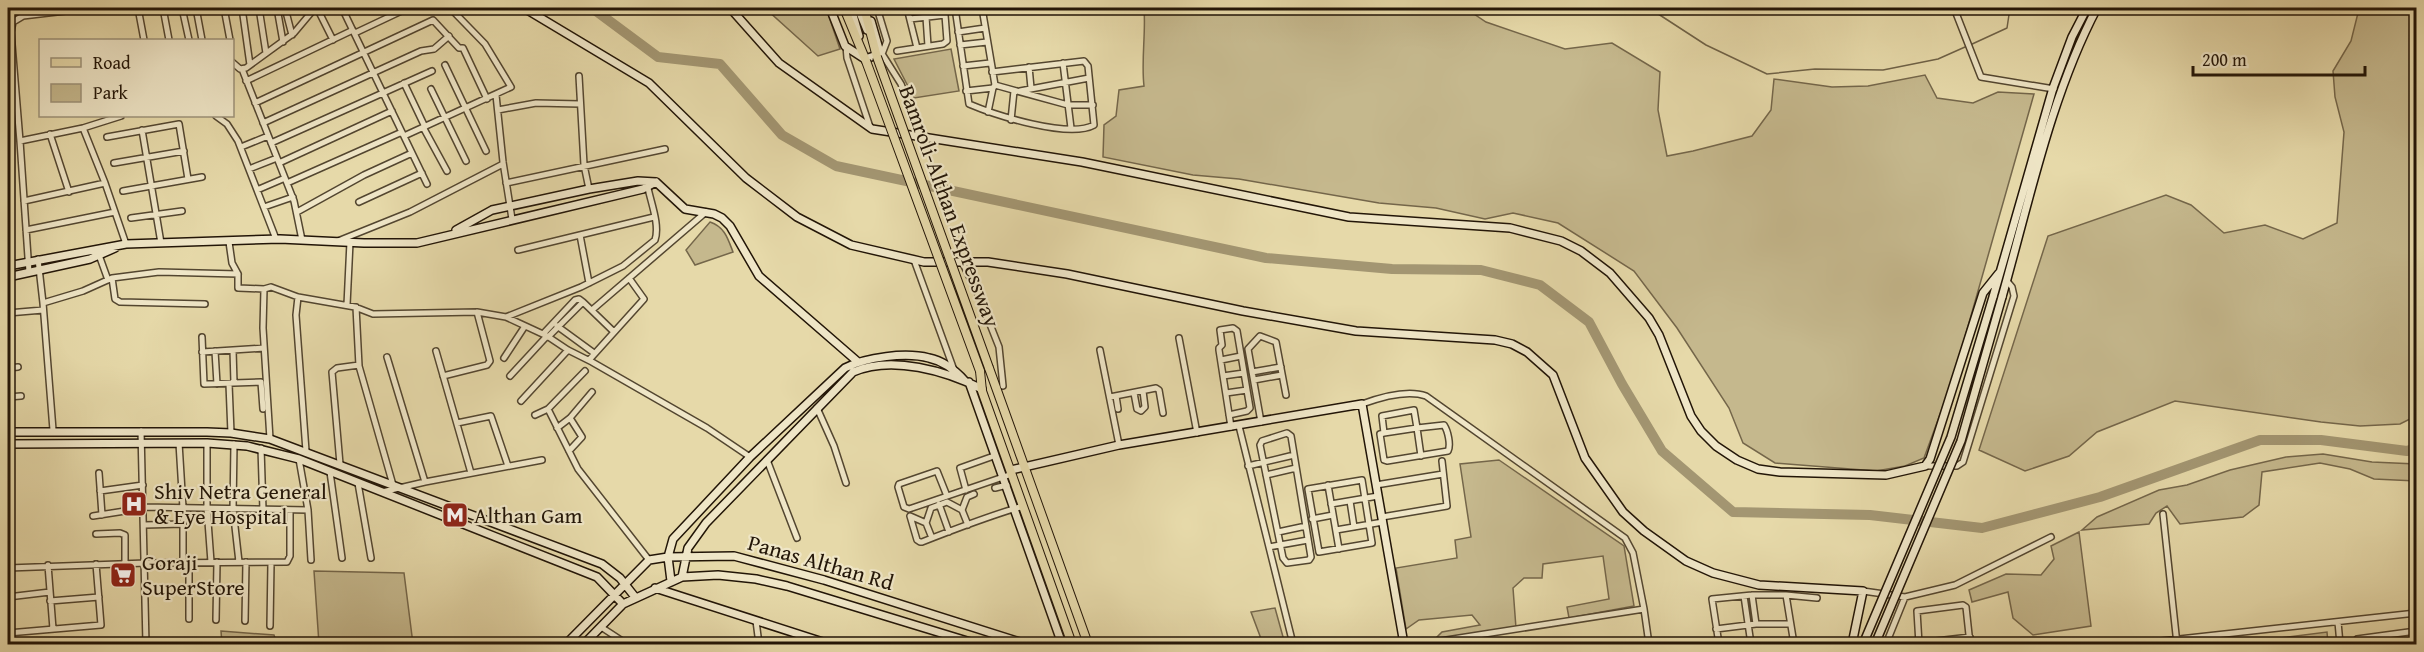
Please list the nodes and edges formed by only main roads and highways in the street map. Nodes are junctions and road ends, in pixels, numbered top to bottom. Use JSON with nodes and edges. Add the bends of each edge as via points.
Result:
{"nodes":[{"id":1,"x":844,"y":8,"type":"edge"},
{"id":2,"x":866,"y":8,"type":"edge"},
{"id":3,"x":989,"y":410,"type":"junction"},
{"id":4,"x":979,"y":413,"type":"road end"},
{"id":5,"x":1072,"y":645,"type":"edge"},
{"id":6,"x":1088,"y":645,"type":"edge"}],
"edges":[{"from":1,"to":3,"type":"main road","bridge":true,"via":[[980,372]]},
{"from":2,"to":6,"type":"main road","name":"Bamroli-Althan Expressway","bridge":true,"via":[[988,368],[999,385]]},
{"from":3,"to":4,"type":"main road"},
{"from":3,"to":5,"type":"main road","via":[[1008,476],[1023,506]]}]}
